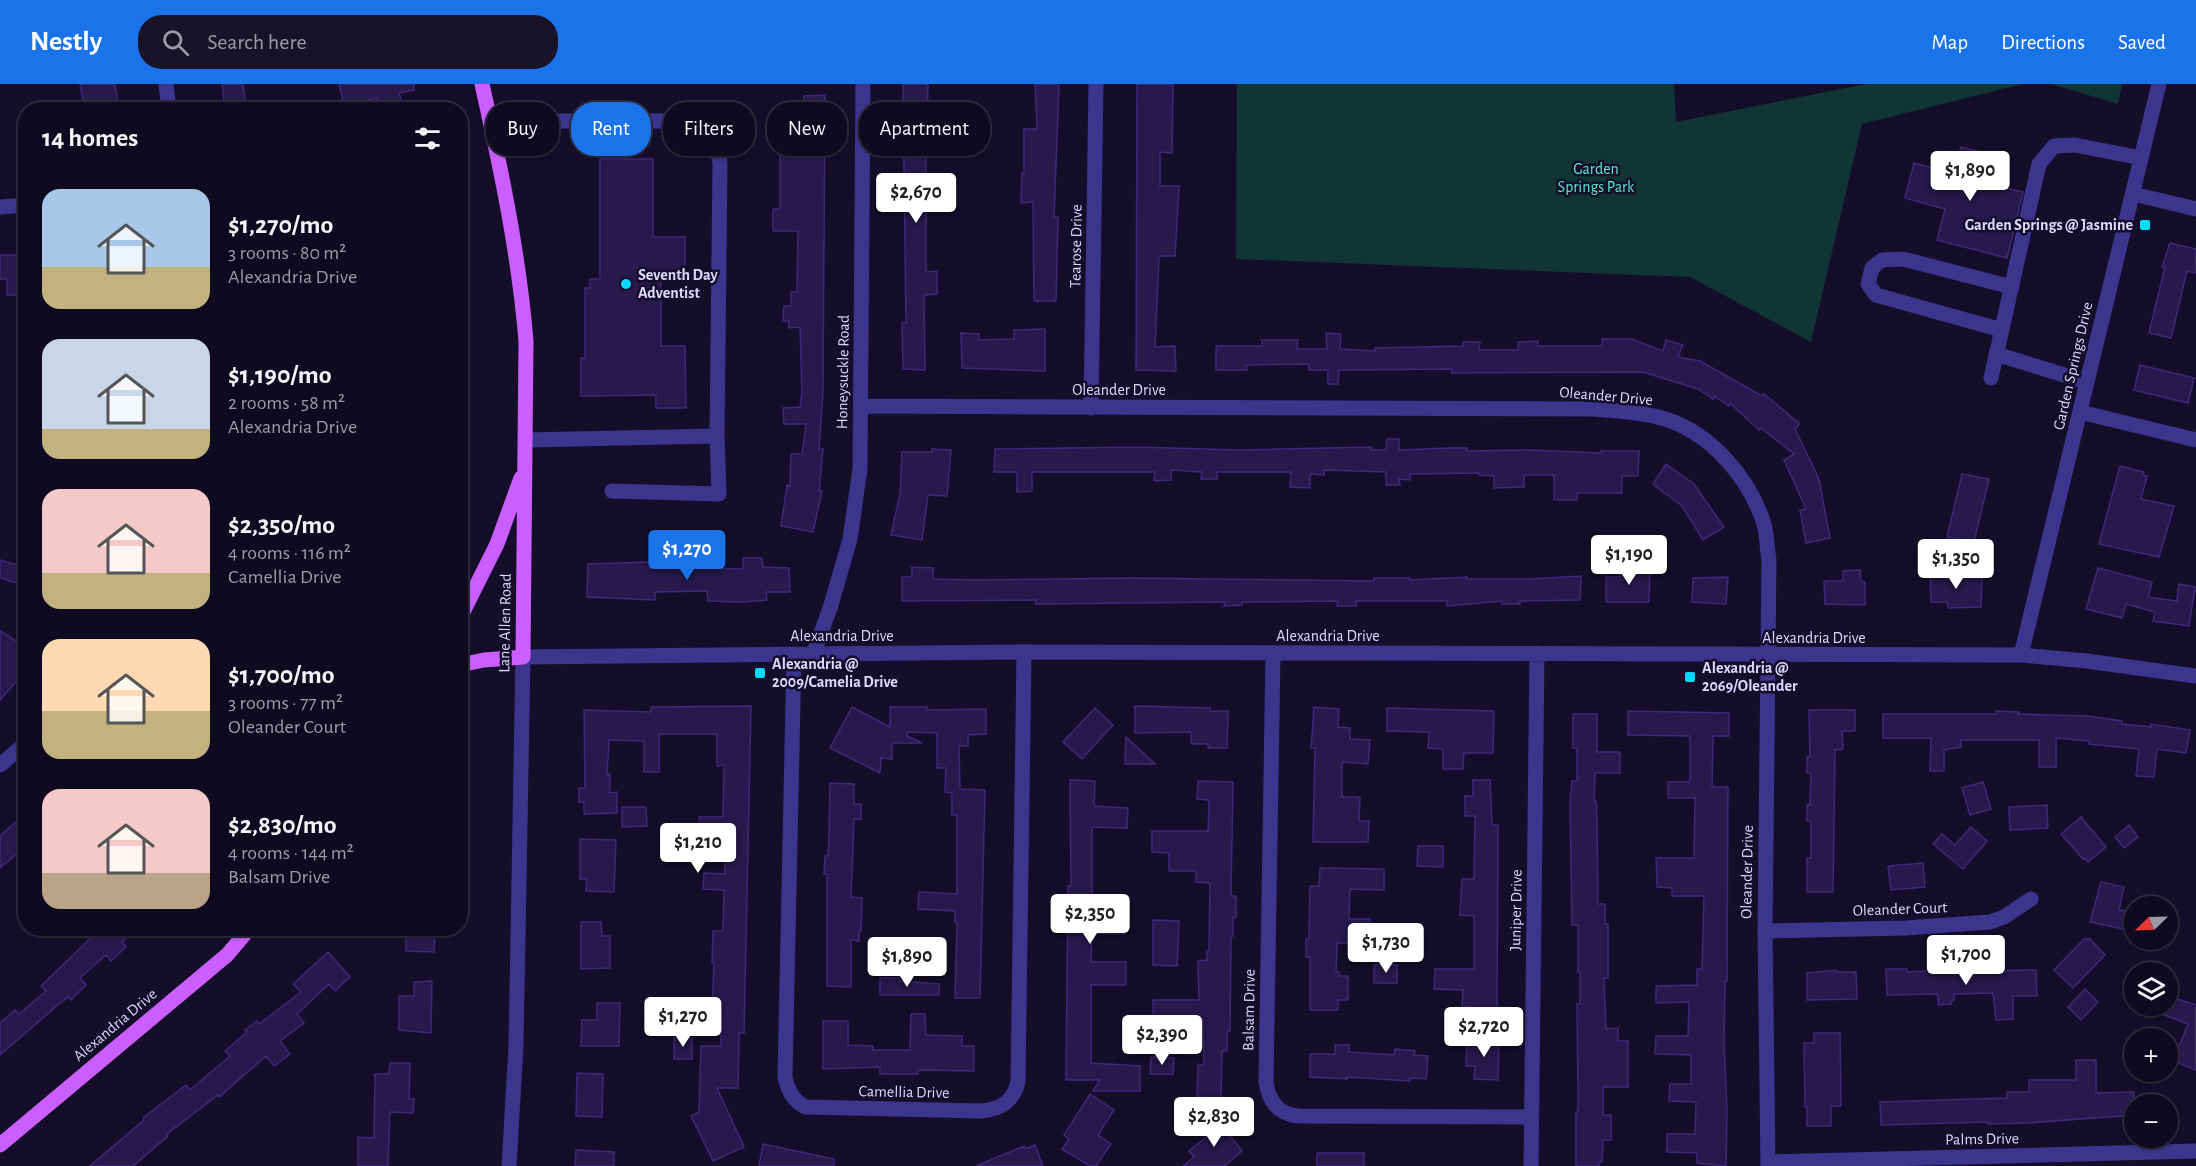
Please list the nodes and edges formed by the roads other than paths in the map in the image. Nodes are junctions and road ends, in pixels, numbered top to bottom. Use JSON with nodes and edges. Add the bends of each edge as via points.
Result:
{"nodes":[{"id":1,"x":166,"y":84,"type":"edge"},
{"id":2,"x":482,"y":84,"type":"edge"},
{"id":3,"x":863,"y":84,"type":"edge"},
{"id":4,"x":1096,"y":84,"type":"edge"},
{"id":5,"x":2159,"y":84,"type":"edge"},
{"id":6,"x":168,"y":102,"type":"edge"},
{"id":7,"x":486,"y":102,"type":"edge"},
{"id":8,"x":559,"y":121,"type":"edge"},
{"id":9,"x":497,"y":156,"type":"edge"},
{"id":10,"x":2141,"y":158,"type":"junction"},
{"id":11,"x":2133,"y":194,"type":"junction"},
{"id":12,"x":18,"y":206,"type":"edge"},
{"id":13,"x":0,"y":207,"type":"edge"},
{"id":14,"x":2196,"y":209,"type":"edge"},
{"id":15,"x":2012,"y":287,"type":"junction"},
{"id":16,"x":2002,"y":330,"type":"junction"},
{"id":17,"x":1996,"y":354,"type":"junction"},
{"id":18,"x":1991,"y":378,"type":"dead end"},
{"id":19,"x":2087,"y":382,"type":"junction"},
{"id":20,"x":861,"y":406,"type":"junction"},
{"id":21,"x":1091,"y":408,"type":"junction"},
{"id":22,"x":2080,"y":412,"type":"junction"},
{"id":23,"x":717,"y":436,"type":"junction"},
{"id":24,"x":526,"y":440,"type":"junction"},
{"id":25,"x":2196,"y":440,"type":"edge"},
{"id":26,"x":526,"y":464,"type":"junction"},
{"id":27,"x":612,"y":491,"type":"dead end"},
{"id":28,"x":468,"y":602,"type":"edge"},
{"id":29,"x":1024,"y":652,"type":"junction"},
{"id":30,"x":1537,"y":653,"type":"junction"},
{"id":31,"x":794,"y":654,"type":"junction"},
{"id":32,"x":1273,"y":654,"type":"junction"},
{"id":33,"x":813,"y":655,"type":"junction"},
{"id":34,"x":1768,"y":656,"type":"junction"},
{"id":35,"x":2021,"y":656,"type":"junction"},
{"id":36,"x":523,"y":657,"type":"junction"},
{"id":37,"x":468,"y":663,"type":"edge"},
{"id":38,"x":2196,"y":676,"type":"edge"},
{"id":39,"x":18,"y":750,"type":"edge"},
{"id":40,"x":0,"y":765,"type":"edge"},
{"id":41,"x":2031,"y":898,"type":"dead end"},
{"id":42,"x":1765,"y":931,"type":"junction"},
{"id":43,"x":243,"y":936,"type":"edge"},
{"id":44,"x":1531,"y":1117,"type":"junction"},
{"id":45,"x":0,"y":1145,"type":"edge"},
{"id":46,"x":2196,"y":1151,"type":"edge"},
{"id":47,"x":1768,"y":1164,"type":"edge"},
{"id":48,"x":508,"y":1166,"type":"edge"},
{"id":49,"x":1531,"y":1166,"type":"edge"}],
"edges":[{"from":1,"to":6,"type":"street"},
{"from":2,"to":7,"type":"main road","name":"Lane Allen Road"},
{"from":3,"to":20,"type":"street","name":"Honeysuckle Road"},
{"from":4,"to":21,"type":"street","name":"Tearose Drive"},
{"from":5,"to":10,"type":"street","name":"Garden Springs Drive"},
{"from":8,"to":23,"type":"street","via":[[695,121],[716,139],[720,163]]},
{"from":9,"to":24,"type":"main road","name":"Lane Allen Road","via":[[522,297],[527,361]]},
{"from":10,"to":11,"type":"street","name":"Garden Springs Drive"},
{"from":10,"to":15,"type":"street","via":[[2075,145],[2054,147],[2039,165]]},
{"from":11,"to":14,"type":"street"},
{"from":11,"to":19,"type":"street","name":"Garden Springs Drive"},
{"from":12,"to":13,"type":"street"},
{"from":15,"to":16,"type":"street"},
{"from":15,"to":16,"type":"street","via":[[1903,259],[1882,260],[1872,268],[1869,284],[1876,295]]},
{"from":16,"to":17,"type":"street"},
{"from":17,"to":18,"type":"street"},
{"from":17,"to":19,"type":"street"},
{"from":19,"to":22,"type":"street","name":"Garden Springs Drive"},
{"from":20,"to":21,"type":"street","name":"Oleander Drive"},
{"from":20,"to":33,"type":"street","name":"Honeysuckle Road","via":[[860,469],[850,539]]},
{"from":21,"to":34,"type":"street","name":"Oleander Drive","via":[[1592,409],[1666,420],[1709,444],[1753,497],[1764,525],[1769,560]]},
{"from":22,"to":25,"type":"street"},
{"from":22,"to":35,"type":"street","name":"Garden Springs Drive"},
{"from":23,"to":24,"type":"street"},
{"from":23,"to":27,"type":"street","via":[[720,494]]},
{"from":24,"to":26,"type":"main road","name":"Lane Allen Road"},
{"from":26,"to":28,"type":"main road","via":[[497,544]]},
{"from":26,"to":36,"type":"main road","name":"Lane Allen Road"},
{"from":29,"to":31,"type":"street","name":"Camellia Drive","via":[[1018,1082],[1011,1100],[1001,1107],[981,1111],[805,1107],[792,1097],[787,1086]]},
{"from":29,"to":32,"type":"street","name":"Alexandria Drive"},
{"from":29,"to":33,"type":"street","name":"Alexandria Drive"},
{"from":30,"to":32,"type":"street","name":"Alexandria Drive"},
{"from":30,"to":34,"type":"street","name":"Alexandria Drive"},
{"from":30,"to":44,"type":"street","name":"Juniper Drive"},
{"from":31,"to":33,"type":"street","name":"Alexandria Drive"},
{"from":31,"to":36,"type":"street","name":"Alexandria Drive"},
{"from":32,"to":44,"type":"street","name":"Balsam Drive","via":[[1266,1082],[1272,1102],[1285,1115],[1297,1116]]},
{"from":34,"to":35,"type":"street","name":"Alexandria Drive"},
{"from":34,"to":42,"type":"street","name":"Oleander Drive"},
{"from":35,"to":38,"type":"street","name":"Alexandria Drive"},
{"from":36,"to":37,"type":"main road","name":"Alexandria Drive"},
{"from":36,"to":48,"type":"street","name":"Lane Allen Road","via":[[516,1046]]},
{"from":39,"to":40,"type":"street"},
{"from":41,"to":42,"type":"street","name":"Oleander Court","via":[[1990,922]]},
{"from":42,"to":47,"type":"street","name":"Oleander Drive"},
{"from":43,"to":45,"type":"main road","name":"Alexandria Drive","via":[[227,955]]},
{"from":44,"to":49,"type":"street","name":"Juniper Drive"},
{"from":46,"to":47,"type":"street","name":"Palms Drive"}]}
